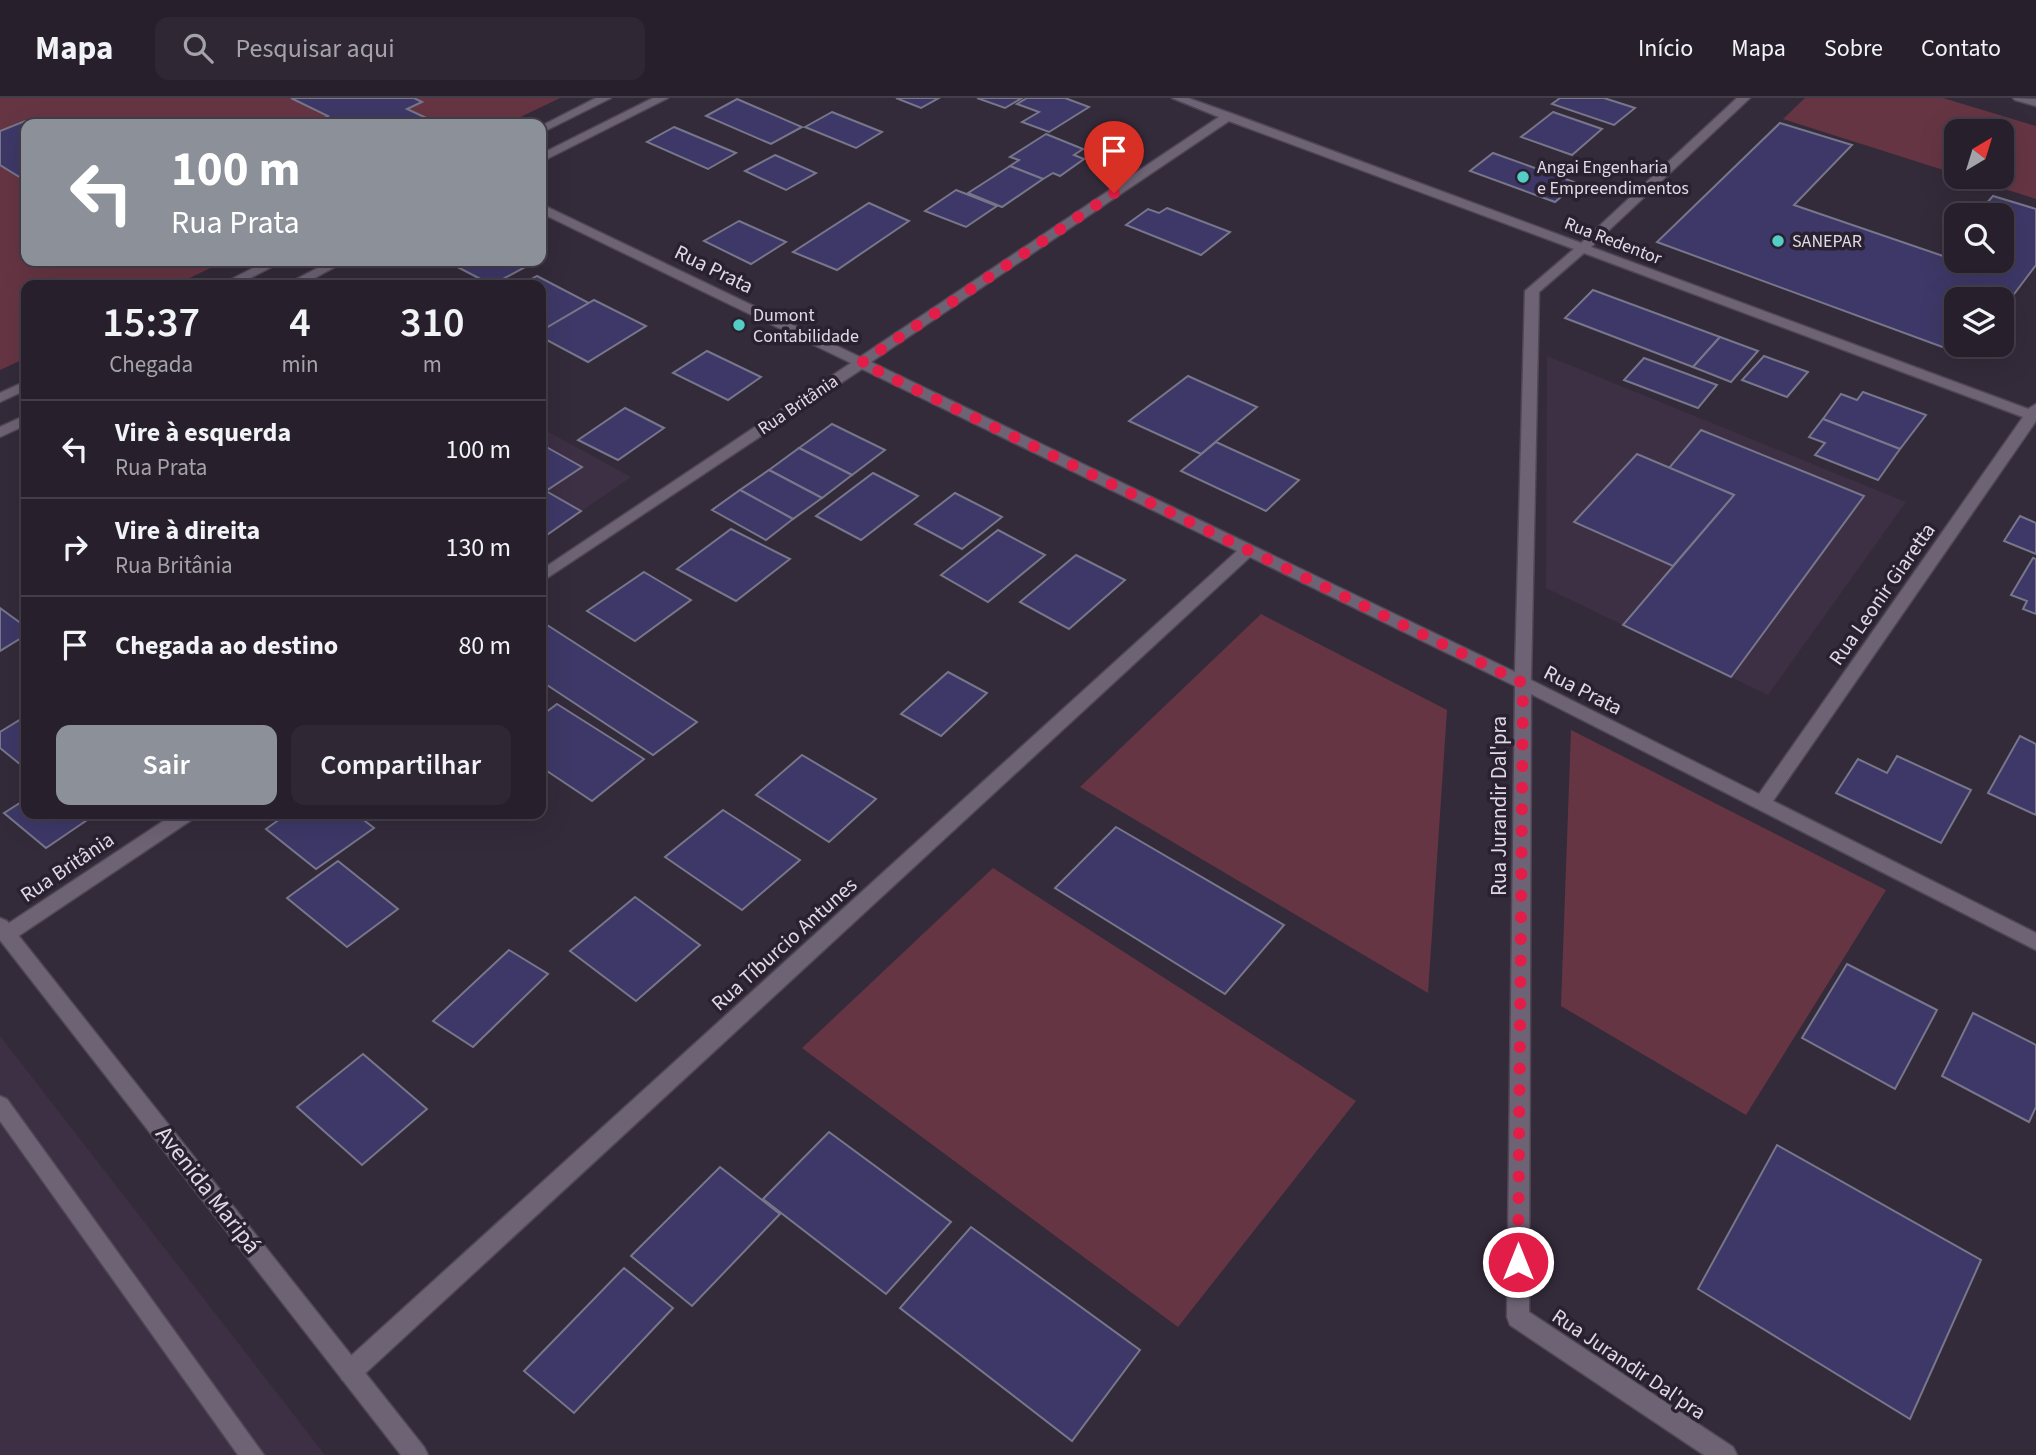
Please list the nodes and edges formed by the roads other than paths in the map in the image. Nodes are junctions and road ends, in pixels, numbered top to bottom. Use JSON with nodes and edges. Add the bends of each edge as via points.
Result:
{"nodes":[{"id":1,"x":604,"y":98,"type":"edge"},
{"id":2,"x":662,"y":98,"type":"edge"},
{"id":3,"x":1178,"y":98,"type":"edge"},
{"id":4,"x":1744,"y":98,"type":"edge"},
{"id":5,"x":2019,"y":98,"type":"edge"},
{"id":6,"x":2036,"y":103,"type":"edge"},
{"id":7,"x":1229,"y":116,"type":"junction"},
{"id":8,"x":546,"y":127,"type":"edge"},
{"id":9,"x":546,"y":156,"type":"edge"},
{"id":10,"x":546,"y":210,"type":"edge"},
{"id":11,"x":1583,"y":248,"type":"junction"},
{"id":12,"x":267,"y":266,"type":"edge"},
{"id":13,"x":330,"y":266,"type":"edge"},
{"id":14,"x":237,"y":280,"type":"edge"},
{"id":15,"x":302,"y":280,"type":"edge"},
{"id":16,"x":861,"y":363,"type":"junction"},
{"id":17,"x":21,"y":388,"type":"edge"},
{"id":18,"x":0,"y":398,"type":"edge"},
{"id":19,"x":2034,"y":414,"type":"edge"},
{"id":20,"x":21,"y":422,"type":"edge"},
{"id":21,"x":0,"y":433,"type":"edge"},
{"id":22,"x":1248,"y":550,"type":"junction"},
{"id":23,"x":546,"y":574,"type":"edge"},
{"id":24,"x":1523,"y":683,"type":"junction"},
{"id":25,"x":1762,"y":803,"type":"junction"},
{"id":26,"x":179,"y":819,"type":"edge"},
{"id":27,"x":3,"y":930,"type":"edge"},
{"id":28,"x":2036,"y":942,"type":"edge"},
{"id":29,"x":0,"y":1105,"type":"edge"},
{"id":30,"x":350,"y":1372,"type":"junction"},
{"id":31,"x":252,"y":1455,"type":"edge"},
{"id":32,"x":416,"y":1455,"type":"edge"},
{"id":33,"x":1725,"y":1455,"type":"edge"}],
"edges":[{"from":1,"to":8,"type":"street"},
{"from":2,"to":9,"type":"street"},
{"from":3,"to":7,"type":"street","name":"Rua Redentor"},
{"from":4,"to":11,"type":"street","name":"Rua Jurandir Dal'pra"},
{"from":5,"to":6,"type":"street"},
{"from":7,"to":11,"type":"street","name":"Rua Redentor"},
{"from":7,"to":16,"type":"street","name":"Rua Britânia"},
{"from":10,"to":16,"type":"street","name":"Rua Prata"},
{"from":11,"to":19,"type":"street","name":"Rua Redentor"},
{"from":11,"to":24,"type":"street","name":"Rua Jurandir Dal'pra","via":[[1532,291]]},
{"from":12,"to":14,"type":"street"},
{"from":13,"to":15,"type":"street"},
{"from":16,"to":22,"type":"street","name":"Rua Prata"},
{"from":16,"to":23,"type":"street","name":"Rua Britânia"},
{"from":17,"to":18,"type":"street"},
{"from":19,"to":25,"type":"street","name":"Rua Leonir Giaretta"},
{"from":20,"to":21,"type":"street"},
{"from":22,"to":24,"type":"street","name":"Rua Prata"},
{"from":22,"to":30,"type":"street","name":"Rua Tíburcio Antunes"},
{"from":24,"to":25,"type":"street","name":"Rua Prata"},
{"from":24,"to":33,"type":"street","name":"Rua Jurandir Dal'pra","via":[[1518,1317]]},
{"from":25,"to":28,"type":"street","name":"Rua Prata"},
{"from":26,"to":27,"type":"street","name":"Rua Britânia"},
{"from":27,"to":30,"type":"street","name":"Avenida Maripá"},
{"from":29,"to":31,"type":"street"},
{"from":30,"to":32,"type":"street","name":"Avenida Maripá"}]}
